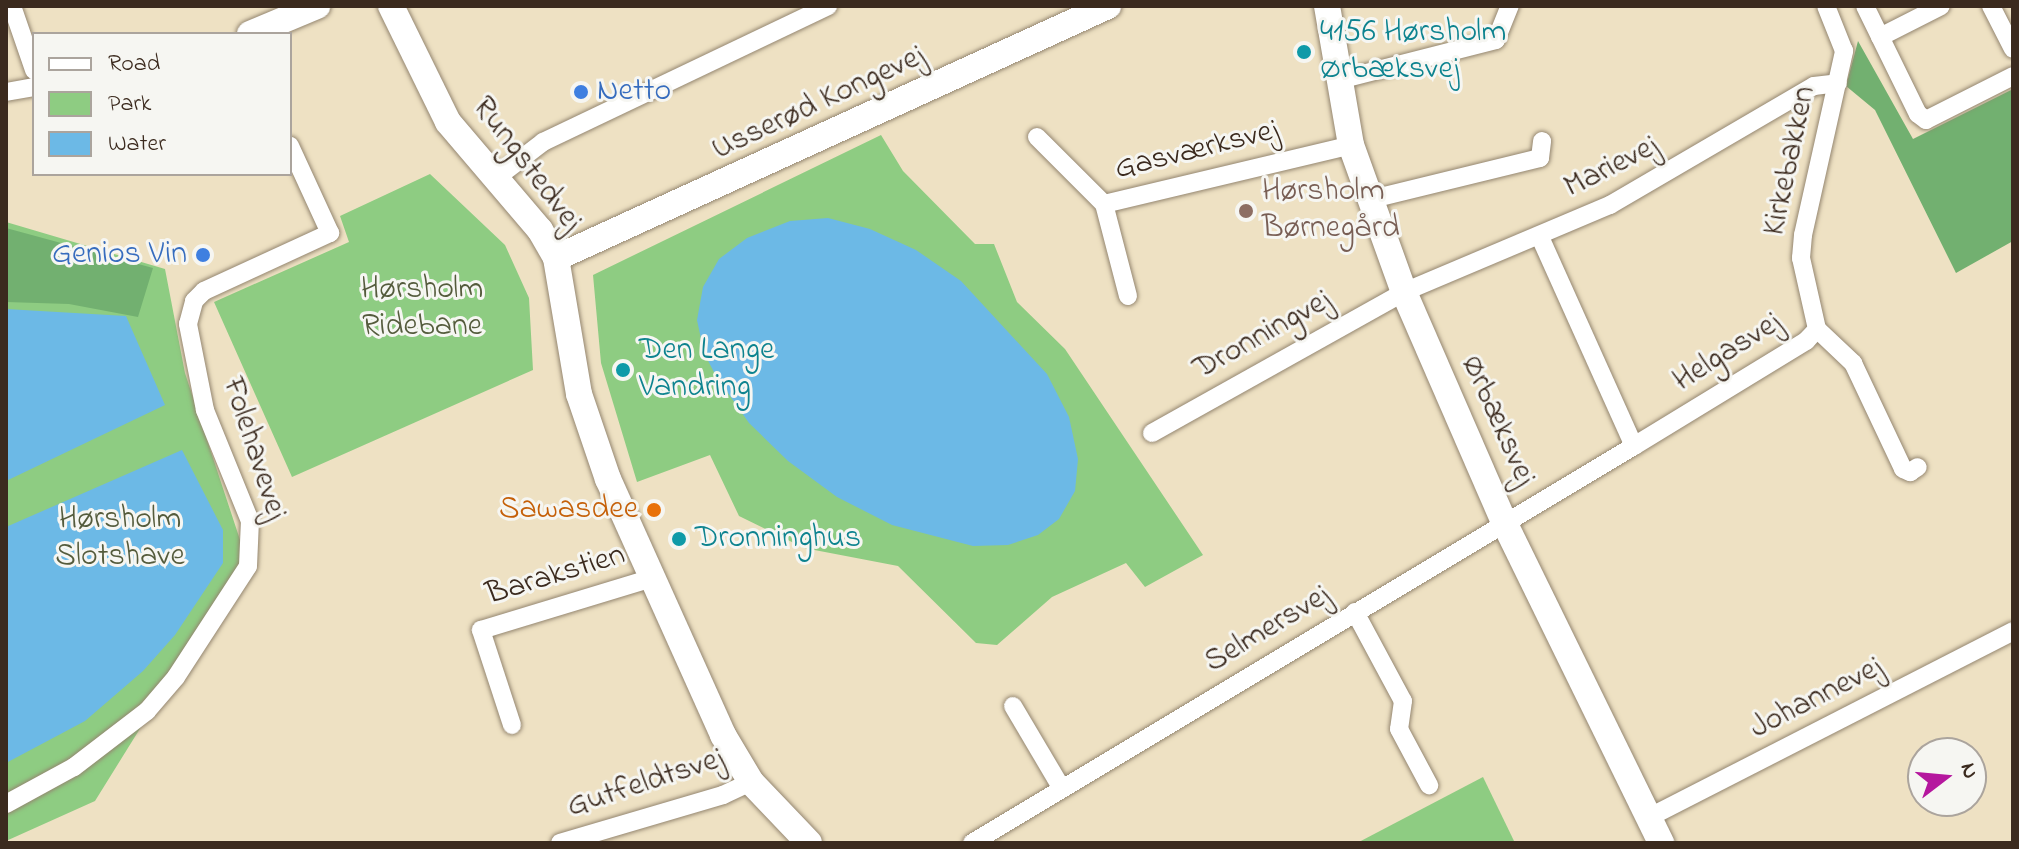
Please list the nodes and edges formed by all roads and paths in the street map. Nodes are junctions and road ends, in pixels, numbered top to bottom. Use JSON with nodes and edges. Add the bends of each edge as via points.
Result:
{"nodes":[{"id":1,"x":12,"y":6,"type":"edge"},
{"id":2,"x":317,"y":6,"type":"edge"},
{"id":3,"x":391,"y":6,"type":"edge"},
{"id":4,"x":828,"y":6,"type":"edge"},
{"id":5,"x":1108,"y":6,"type":"edge"},
{"id":6,"x":1327,"y":6,"type":"edge"},
{"id":7,"x":1510,"y":6,"type":"edge"},
{"id":8,"x":1826,"y":6,"type":"edge"},
{"id":9,"x":1865,"y":6,"type":"edge"},
{"id":10,"x":1941,"y":6,"type":"edge"},
{"id":11,"x":1991,"y":6,"type":"edge"},
{"id":12,"x":255,"y":32,"type":"edge"},
{"id":13,"x":1880,"y":37,"type":"junction"},
{"id":14,"x":2013,"y":49,"type":"edge"},
{"id":15,"x":32,"y":64,"type":"edge"},
{"id":16,"x":2013,"y":76,"type":"edge"},
{"id":17,"x":1339,"y":80,"type":"junction"},
{"id":18,"x":1838,"y":83,"type":"junction"},
{"id":19,"x":32,"y":87,"type":"edge"},
{"id":20,"x":6,"y":92,"type":"edge"},
{"id":21,"x":1037,"y":137,"type":"dead end"},
{"id":22,"x":1542,"y":141,"type":"dead end"},
{"id":23,"x":1351,"y":145,"type":"junction"},
{"id":24,"x":292,"y":150,"type":"edge"},
{"id":25,"x":495,"y":179,"type":"junction"},
{"id":26,"x":1368,"y":200,"type":"junction"},
{"id":27,"x":1104,"y":204,"type":"junction"},
{"id":28,"x":1540,"y":237,"type":"junction"},
{"id":29,"x":556,"y":258,"type":"junction"},
{"id":30,"x":1404,"y":292,"type":"junction"},
{"id":31,"x":1128,"y":296,"type":"dead end"},
{"id":32,"x":1817,"y":329,"type":"junction"},
{"id":33,"x":1152,"y":433,"type":"dead end"},
{"id":34,"x":1634,"y":446,"type":"junction"},
{"id":35,"x":1918,"y":467,"type":"dead end"},
{"id":36,"x":1503,"y":520,"type":"junction"},
{"id":37,"x":652,"y":578,"type":"junction"},
{"id":38,"x":1355,"y":612,"type":"junction"},
{"id":39,"x":2013,"y":631,"type":"edge"},
{"id":40,"x":1013,"y":706,"type":"dead end"},
{"id":41,"x":512,"y":725,"type":"dead end"},
{"id":42,"x":751,"y":782,"type":"junction"},
{"id":43,"x":1429,"y":785,"type":"dead end"},
{"id":44,"x":1062,"y":789,"type":"junction"},
{"id":45,"x":6,"y":804,"type":"edge"},
{"id":46,"x":1648,"y":818,"type":"junction"},
{"id":47,"x":560,"y":843,"type":"edge"},
{"id":48,"x":809,"y":843,"type":"edge"},
{"id":49,"x":972,"y":843,"type":"edge"},
{"id":50,"x":1661,"y":843,"type":"edge"}],
"edges":[{"from":1,"to":15,"type":"street"},
{"from":2,"to":12,"type":"street"},
{"from":3,"to":25,"type":"street","name":"Rungstedvej","via":[[448,122]]},
{"from":4,"to":25,"type":"street","via":[[543,142]]},
{"from":5,"to":29,"type":"street","name":"Usserød Kongevej"},
{"from":6,"to":17,"type":"street","name":"Ørbæksvej"},
{"from":7,"to":17,"type":"street","via":[[1496,40]]},
{"from":8,"to":18,"type":"street","name":"Kirkebakken","via":[[1844,51]]},
{"from":9,"to":13,"type":"street"},
{"from":10,"to":13,"type":"street"},
{"from":11,"to":14,"type":"street"},
{"from":13,"to":16,"type":"street","via":[[1918,114],[1926,120]]},
{"from":17,"to":23,"type":"street","name":"Ørbæksvej"},
{"from":18,"to":28,"type":"street","name":"Marievej","via":[[1814,86],[1663,178]]},
{"from":18,"to":32,"type":"street","name":"Kirkebakken","via":[[1801,258]]},
{"from":19,"to":20,"type":"street"},
{"from":21,"to":27,"type":"street"},
{"from":22,"to":26,"type":"street","via":[[1540,158]]},
{"from":23,"to":26,"type":"street","name":"Ørbæksvej"},
{"from":23,"to":27,"type":"street","name":"Gasværksvej"},
{"from":24,"to":45,"type":"street","name":"Folehavevej","via":[[330,233],[204,291],[194,301],[188,324],[205,410],[250,521],[248,566],[176,677],[147,711],[74,767]]},
{"from":25,"to":29,"type":"street","name":"Rungstedvej","via":[[540,230]]},
{"from":26,"to":30,"type":"street","name":"Ørbæksvej"},
{"from":27,"to":31,"type":"street","name":"Gasværksvej"},
{"from":28,"to":30,"type":"street","name":"Marievej"},
{"from":28,"to":34,"type":"street"},
{"from":29,"to":37,"type":"street","name":"Rungstedvej","via":[[579,394],[608,479]]},
{"from":30,"to":33,"type":"street","name":"Dronningvej"},
{"from":30,"to":36,"type":"street","name":"Ørbæksvej"},
{"from":32,"to":34,"type":"street","name":"Helgasvej","via":[[1806,341]]},
{"from":32,"to":35,"type":"street","name":"Helgasvej","via":[[1853,363],[1903,469]]},
{"from":34,"to":36,"type":"street","name":"Helgasvej"},
{"from":36,"to":38,"type":"street","name":"Selmersvej"},
{"from":36,"to":46,"type":"street","name":"Ørbæksvej"},
{"from":37,"to":41,"type":"street","name":"Barakstien","via":[[481,630]]},
{"from":37,"to":42,"type":"street","name":"Rungstedvej","via":[[723,735]]},
{"from":38,"to":43,"type":"street","via":[[1403,701],[1399,729]]},
{"from":38,"to":44,"type":"street","name":"Selmersvej"},
{"from":39,"to":46,"type":"street","name":"Johannevej"},
{"from":40,"to":44,"type":"street"},
{"from":42,"to":47,"type":"street","name":"Gutfeldtsvej"},
{"from":42,"to":48,"type":"street","name":"Rungstedvej"},
{"from":44,"to":49,"type":"street","name":"Selmersvej"},
{"from":46,"to":50,"type":"street","name":"Ørbæksvej"}]}
